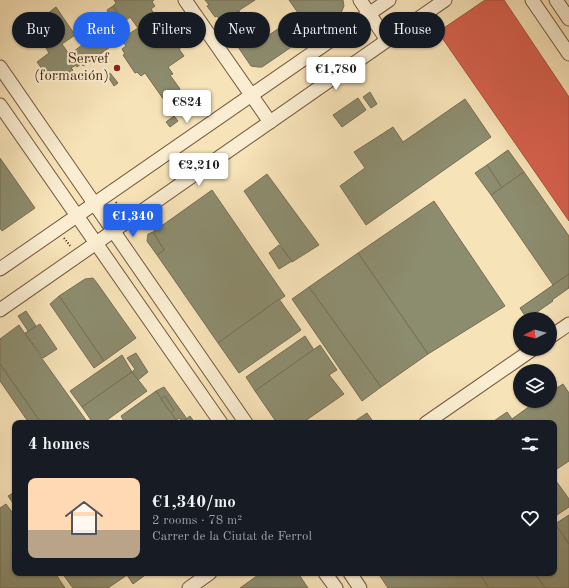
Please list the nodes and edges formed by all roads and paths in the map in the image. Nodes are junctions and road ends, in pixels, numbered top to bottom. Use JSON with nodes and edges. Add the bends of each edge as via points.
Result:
{"nodes":[{"id":1,"x":185,"y":0,"type":"edge"},
{"id":2,"x":360,"y":0,"type":"edge"},
{"id":3,"x":388,"y":0,"type":"edge"},
{"id":4,"x":445,"y":0,"type":"edge"},
{"id":5,"x":532,"y":0,"type":"edge"},
{"id":6,"x":556,"y":0,"type":"edge"},
{"id":7,"x":368,"y":12,"type":"edge"},
{"id":8,"x":428,"y":12,"type":"edge"},
{"id":9,"x":371,"y":13,"type":"edge"},
{"id":10,"x":371,"y":17,"type":"edge"},
{"id":11,"x":569,"y":20,"type":"edge"},
{"id":12,"x":379,"y":28,"type":"edge"},
{"id":13,"x":379,"y":46,"type":"edge"},
{"id":14,"x":319,"y":48,"type":"edge"},
{"id":15,"x":310,"y":54,"type":"junction"},
{"id":16,"x":569,"y":54,"type":"edge"},
{"id":17,"x":0,"y":67,"type":"edge"},
{"id":18,"x":330,"y":81,"type":"junction"},
{"id":19,"x":251,"y":95,"type":"junction"},
{"id":20,"x":0,"y":105,"type":"edge"},
{"id":21,"x":270,"y":122,"type":"junction"},
{"id":22,"x":110,"y":193,"type":"junction"},
{"id":23,"x":94,"y":204,"type":"junction"},
{"id":24,"x":77,"y":216,"type":"junction"},
{"id":25,"x":129,"y":220,"type":"junction"},
{"id":26,"x":58,"y":229,"type":"junction"},
{"id":27,"x":113,"y":231,"type":"junction"},
{"id":28,"x":96,"y":243,"type":"junction"},
{"id":29,"x":78,"y":256,"type":"junction"},
{"id":30,"x":0,"y":269,"type":"edge"},
{"id":31,"x":0,"y":310,"type":"edge"},
{"id":32,"x":569,"y":324,"type":"edge"},
{"id":33,"x":557,"y":332,"type":"edge"},
{"id":34,"x":523,"y":356,"type":"edge"},
{"id":35,"x":219,"y":420,"type":"edge"},
{"id":36,"x":244,"y":420,"type":"edge"},
{"id":37,"x":430,"y":420,"type":"edge"},
{"id":38,"x":206,"y":576,"type":"edge"},
{"id":39,"x":327,"y":576,"type":"edge"},
{"id":40,"x":352,"y":576,"type":"edge"},
{"id":41,"x":189,"y":588,"type":"edge"},
{"id":42,"x":336,"y":588,"type":"edge"},
{"id":43,"x":360,"y":588,"type":"edge"}],
"edges":[{"from":1,"to":19,"type":"street"},
{"from":2,"to":7,"type":"street"},
{"from":3,"to":9,"type":"street"},
{"from":4,"to":8,"type":"street"},
{"from":5,"to":16,"type":"street"},
{"from":6,"to":11,"type":"street"},
{"from":10,"to":12,"type":"street"},
{"from":13,"to":18,"type":"street"},
{"from":14,"to":15,"type":"street"},
{"from":15,"to":18,"type":"path"},
{"from":15,"to":19,"type":"street"},
{"from":17,"to":23,"type":"street"},
{"from":18,"to":21,"type":"street"},
{"from":19,"to":21,"type":"street"},
{"from":19,"to":22,"type":"street"},
{"from":20,"to":24,"type":"street"},
{"from":21,"to":25,"type":"street"},
{"from":22,"to":23,"type":"street"},
{"from":22,"to":25,"type":"path"},
{"from":23,"to":24,"type":"street"},
{"from":23,"to":27,"type":"street"},
{"from":24,"to":26,"type":"street"},
{"from":24,"to":28,"type":"street"},
{"from":25,"to":27,"type":"street"},
{"from":26,"to":29,"type":"path"},
{"from":26,"to":30,"type":"street"},
{"from":27,"to":28,"type":"street"},
{"from":27,"to":36,"type":"street"},
{"from":28,"to":29,"type":"street"},
{"from":28,"to":35,"type":"street"},
{"from":29,"to":31,"type":"street"},
{"from":32,"to":33,"type":"street"},
{"from":34,"to":37,"type":"street"},
{"from":38,"to":41,"type":"street"},
{"from":39,"to":42,"type":"street"},
{"from":40,"to":43,"type":"street"}]}
